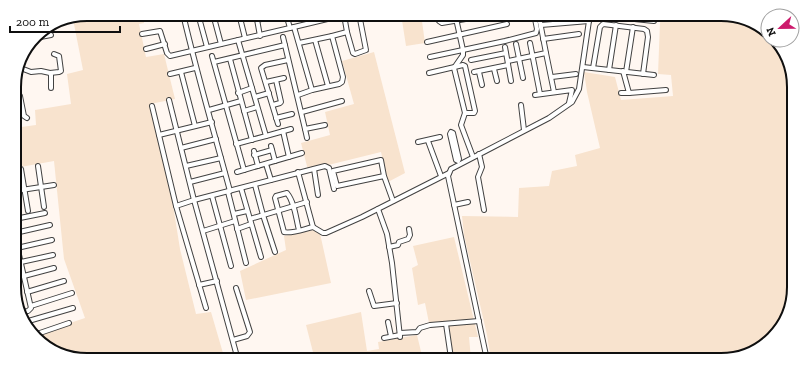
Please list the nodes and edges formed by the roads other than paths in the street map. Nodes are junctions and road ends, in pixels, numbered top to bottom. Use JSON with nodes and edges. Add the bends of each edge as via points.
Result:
{"nodes":[{"id":1,"x":185,"y":21,"type":"edge"},
{"id":2,"x":200,"y":21,"type":"edge"},
{"id":3,"x":216,"y":21,"type":"edge"},
{"id":4,"x":241,"y":21,"type":"edge"},
{"id":5,"x":257,"y":21,"type":"edge"},
{"id":6,"x":289,"y":21,"type":"edge"},
{"id":7,"x":319,"y":21,"type":"edge"},
{"id":8,"x":346,"y":21,"type":"edge"},
{"id":9,"x":360,"y":21,"type":"edge"},
{"id":10,"x":440,"y":21,"type":"edge"},
{"id":11,"x":456,"y":21,"type":"joint"},
{"id":12,"x":535,"y":21,"type":"edge"},
{"id":13,"x":589,"y":21,"type":"joint"},
{"id":14,"x":651,"y":21,"type":"edge"},
{"id":15,"x":654,"y":22,"type":"dead end"},
{"id":16,"x":507,"y":24,"type":"dead end"},
{"id":17,"x":616,"y":25,"type":"junction"},
{"id":18,"x":292,"y":27,"type":"junction"},
{"id":19,"x":633,"y":27,"type":"junction"},
{"id":20,"x":347,"y":32,"type":"junction"},
{"id":21,"x":142,"y":34,"type":"dead end"},
{"id":22,"x":459,"y":34,"type":"junction"},
{"id":23,"x":579,"y":34,"type":"dead end"},
{"id":24,"x":51,"y":35,"type":"dead end"},
{"id":25,"x":45,"y":36,"type":"edge"},
{"id":26,"x":260,"y":36,"type":"junction"},
{"id":27,"x":332,"y":36,"type":"junction"},
{"id":28,"x":283,"y":37,"type":"dead end"},
{"id":29,"x":245,"y":38,"type":"junction"},
{"id":30,"x":543,"y":39,"type":"junction"},
{"id":31,"x":238,"y":40,"type":"junction"},
{"id":32,"x":315,"y":40,"type":"junction"},
{"id":33,"x":427,"y":42,"type":"dead end"},
{"id":34,"x":299,"y":43,"type":"junction"},
{"id":35,"x":530,"y":43,"type":"dead end"},
{"id":36,"x":164,"y":44,"type":"junction"},
{"id":37,"x":221,"y":44,"type":"junction"},
{"id":38,"x":516,"y":44,"type":"dead end"},
{"id":39,"x":285,"y":46,"type":"junction"},
{"id":40,"x":206,"y":47,"type":"junction"},
{"id":41,"x":505,"y":47,"type":"dead end"},
{"id":42,"x":146,"y":49,"type":"dead end"},
{"id":43,"x":463,"y":50,"type":"junction"},
{"id":44,"x":192,"y":51,"type":"junction"},
{"id":45,"x":506,"y":53,"type":"junction"},
{"id":46,"x":546,"y":53,"type":"junction"},
{"id":47,"x":54,"y":54,"type":"dead end"},
{"id":48,"x":212,"y":56,"type":"dead end"},
{"id":49,"x":244,"y":56,"type":"junction"},
{"id":50,"x":532,"y":56,"type":"junction"},
{"id":51,"x":430,"y":58,"type":"dead end"},
{"id":52,"x":230,"y":59,"type":"junction"},
{"id":53,"x":519,"y":59,"type":"junction"},
{"id":54,"x":288,"y":60,"type":"junction"},
{"id":55,"x":470,"y":60,"type":"dead end"},
{"id":56,"x":214,"y":62,"type":"junction"},
{"id":57,"x":508,"y":63,"type":"junction"},
{"id":58,"x":583,"y":67,"type":"junction"},
{"id":59,"x":195,"y":68,"type":"junction"},
{"id":60,"x":454,"y":68,"type":"junction"},
{"id":61,"x":593,"y":68,"type":"junction"},
{"id":62,"x":23,"y":69,"type":"edge"},
{"id":63,"x":494,"y":69,"type":"junction"},
{"id":64,"x":609,"y":70,"type":"junction"},
{"id":65,"x":181,"y":72,"type":"junction"},
{"id":66,"x":624,"y":72,"type":"junction"},
{"id":67,"x":50,"y":73,"type":"junction"},
{"id":68,"x":429,"y":73,"type":"dead end"},
{"id":69,"x":170,"y":74,"type":"dead end"},
{"id":70,"x":576,"y":74,"type":"dead end"},
{"id":71,"x":643,"y":74,"type":"junction"},
{"id":72,"x":654,"y":75,"type":"dead end"},
{"id":73,"x":284,"y":78,"type":"dead end"},
{"id":74,"x":523,"y":78,"type":"dead end"},
{"id":75,"x":552,"y":78,"type":"junction"},
{"id":76,"x":276,"y":80,"type":"junction"},
{"id":77,"x":497,"y":81,"type":"dead end"},
{"id":78,"x":511,"y":81,"type":"dead end"},
{"id":79,"x":266,"y":82,"type":"junction"},
{"id":80,"x":482,"y":85,"type":"dead end"},
{"id":81,"x":328,"y":86,"type":"junction"},
{"id":82,"x":51,"y":88,"type":"dead end"},
{"id":83,"x":252,"y":88,"type":"junction"},
{"id":84,"x":312,"y":90,"type":"junction"},
{"id":85,"x":666,"y":90,"type":"dead end"},
{"id":86,"x":554,"y":92,"type":"junction"},
{"id":87,"x":238,"y":93,"type":"junction"},
{"id":88,"x":269,"y":93,"type":"junction"},
{"id":89,"x":621,"y":93,"type":"dead end"},
{"id":90,"x":629,"y":93,"type":"junction"},
{"id":91,"x":298,"y":95,"type":"junction"},
{"id":92,"x":255,"y":97,"type":"junction"},
{"id":93,"x":169,"y":100,"type":"dead end"},
{"id":94,"x":21,"y":101,"type":"edge"},
{"id":95,"x":241,"y":101,"type":"junction"},
{"id":96,"x":342,"y":101,"type":"dead end"},
{"id":97,"x":569,"y":104,"type":"junction"},
{"id":98,"x":225,"y":105,"type":"junction"},
{"id":99,"x":273,"y":105,"type":"junction"},
{"id":100,"x":521,"y":105,"type":"dead end"},
{"id":101,"x":152,"y":106,"type":"dead end"},
{"id":102,"x":257,"y":107,"type":"junction"},
{"id":103,"x":208,"y":110,"type":"junction"},
{"id":104,"x":244,"y":111,"type":"junction"},
{"id":105,"x":302,"y":112,"type":"junction"},
{"id":106,"x":465,"y":113,"type":"junction"},
{"id":107,"x":292,"y":114,"type":"dead end"},
{"id":108,"x":27,"y":118,"type":"dead end"},
{"id":109,"x":276,"y":118,"type":"junction"},
{"id":110,"x":212,"y":122,"type":"junction"},
{"id":111,"x":278,"y":124,"type":"dead end"},
{"id":112,"x":325,"y":125,"type":"dead end"},
{"id":113,"x":195,"y":126,"type":"junction"},
{"id":114,"x":291,"y":129,"type":"dead end"},
{"id":115,"x":305,"y":129,"type":"junction"},
{"id":116,"x":177,"y":130,"type":"junction"},
{"id":117,"x":524,"y":130,"type":"junction"},
{"id":118,"x":283,"y":131,"type":"junction"},
{"id":119,"x":159,"y":135,"type":"junction"},
{"id":120,"x":266,"y":136,"type":"junction"},
{"id":121,"x":440,"y":137,"type":"dead end"},
{"id":122,"x":307,"y":138,"type":"dead end"},
{"id":123,"x":216,"y":139,"type":"junction"},
{"id":124,"x":252,"y":140,"type":"junction"},
{"id":125,"x":428,"y":141,"type":"junction"},
{"id":126,"x":418,"y":142,"type":"dead end"},
{"id":127,"x":236,"y":144,"type":"junction"},
{"id":128,"x":181,"y":148,"type":"junction"},
{"id":129,"x":302,"y":153,"type":"dead end"},
{"id":130,"x":479,"y":154,"type":"junction"},
{"id":131,"x":289,"y":157,"type":"junction"},
{"id":132,"x":473,"y":157,"type":"junction"},
{"id":133,"x":221,"y":158,"type":"junction"},
{"id":134,"x":275,"y":161,"type":"junction"},
{"id":135,"x":459,"y":163,"type":"junction"},
{"id":136,"x":266,"y":164,"type":"junction"},
{"id":137,"x":38,"y":166,"type":"dead end"},
{"id":138,"x":186,"y":166,"type":"junction"},
{"id":139,"x":258,"y":166,"type":"junction"},
{"id":140,"x":21,"y":169,"type":"dead end"},
{"id":141,"x":314,"y":169,"type":"junction"},
{"id":142,"x":244,"y":170,"type":"junction"},
{"id":143,"x":237,"y":172,"type":"dead end"},
{"id":144,"x":298,"y":172,"type":"junction"},
{"id":145,"x":449,"y":173,"type":"junction"},
{"id":146,"x":225,"y":174,"type":"junction"},
{"id":147,"x":384,"y":176,"type":"junction"},
{"id":148,"x":441,"y":176,"type":"junction"},
{"id":149,"x":271,"y":180,"type":"junction"},
{"id":150,"x":190,"y":182,"type":"junction"},
{"id":151,"x":54,"y":185,"type":"dead end"},
{"id":152,"x":255,"y":185,"type":"junction"},
{"id":153,"x":41,"y":187,"type":"junction"},
{"id":154,"x":241,"y":188,"type":"junction"},
{"id":155,"x":24,"y":190,"type":"junction"},
{"id":156,"x":334,"y":190,"type":"dead end"},
{"id":157,"x":21,"y":191,"type":"edge"},
{"id":158,"x":229,"y":192,"type":"junction"},
{"id":159,"x":318,"y":195,"type":"dead end"},
{"id":160,"x":212,"y":196,"type":"junction"},
{"id":161,"x":194,"y":200,"type":"junction"},
{"id":162,"x":393,"y":201,"type":"junction"},
{"id":163,"x":307,"y":202,"type":"junction"},
{"id":164,"x":468,"y":202,"type":"dead end"},
{"id":165,"x":454,"y":205,"type":"junction"},
{"id":166,"x":176,"y":206,"type":"junction"},
{"id":167,"x":293,"y":206,"type":"junction"},
{"id":168,"x":44,"y":207,"type":"dead end"},
{"id":169,"x":378,"y":209,"type":"junction"},
{"id":170,"x":278,"y":210,"type":"junction"},
{"id":171,"x":484,"y":210,"type":"dead end"},
{"id":172,"x":28,"y":211,"type":"dead end"},
{"id":173,"x":247,"y":211,"type":"junction"},
{"id":174,"x":44,"y":213,"type":"dead end"},
{"id":175,"x":234,"y":214,"type":"junction"},
{"id":176,"x":263,"y":215,"type":"junction"},
{"id":177,"x":21,"y":218,"type":"edge"},
{"id":178,"x":250,"y":219,"type":"junction"},
{"id":179,"x":235,"y":222,"type":"junction"},
{"id":180,"x":251,"y":224,"type":"junction"},
{"id":181,"x":50,"y":225,"type":"dead end"},
{"id":182,"x":220,"y":226,"type":"junction"},
{"id":183,"x":313,"y":227,"type":"junction"},
{"id":184,"x":237,"y":228,"type":"junction"},
{"id":185,"x":410,"y":229,"type":"dead end"},
{"id":186,"x":202,"y":230,"type":"junction"},
{"id":187,"x":299,"y":230,"type":"junction"},
{"id":188,"x":21,"y":232,"type":"edge"},
{"id":189,"x":52,"y":240,"type":"dead end"},
{"id":190,"x":389,"y":247,"type":"junction"},
{"id":191,"x":21,"y":249,"type":"edge"},
{"id":192,"x":275,"y":252,"type":"dead end"},
{"id":193,"x":53,"y":255,"type":"dead end"},
{"id":194,"x":261,"y":257,"type":"dead end"},
{"id":195,"x":246,"y":263,"type":"dead end"},
{"id":196,"x":21,"y":264,"type":"joint"},
{"id":197,"x":232,"y":266,"type":"dead end"},
{"id":198,"x":54,"y":268,"type":"dead end"},
{"id":199,"x":24,"y":276,"type":"junction"},
{"id":200,"x":64,"y":281,"type":"dead end"},
{"id":201,"x":217,"y":281,"type":"junction"},
{"id":202,"x":199,"y":285,"type":"junction"},
{"id":203,"x":236,"y":288,"type":"dead end"},
{"id":204,"x":369,"y":291,"type":"dead end"},
{"id":205,"x":27,"y":292,"type":"junction"},
{"id":206,"x":72,"y":293,"type":"dead end"},
{"id":207,"x":397,"y":303,"type":"junction"},
{"id":208,"x":31,"y":306,"type":"junction"},
{"id":209,"x":73,"y":308,"type":"dead end"},
{"id":210,"x":206,"y":308,"type":"dead end"},
{"id":211,"x":26,"y":311,"type":"edge"},
{"id":212,"x":30,"y":320,"type":"edge"},
{"id":213,"x":479,"y":321,"type":"junction"},
{"id":214,"x":388,"y":322,"type":"dead end"},
{"id":215,"x":69,"y":323,"type":"dead end"},
{"id":216,"x":446,"y":324,"type":"junction"},
{"id":217,"x":39,"y":333,"type":"edge"},
{"id":218,"x":400,"y":335,"type":"junction"},
{"id":219,"x":391,"y":336,"type":"junction"},
{"id":220,"x":384,"y":338,"type":"dead end"},
{"id":221,"x":233,"y":340,"type":"junction"},
{"id":222,"x":236,"y":353,"type":"edge"},
{"id":223,"x":450,"y":353,"type":"edge"},
{"id":224,"x":485,"y":353,"type":"edge"}],
"edges":[{"from":1,"to":44,"type":"street"},
{"from":2,"to":40,"type":"street"},
{"from":3,"to":37,"type":"street"},
{"from":4,"to":29,"type":"street"},
{"from":5,"to":26,"type":"street"},
{"from":6,"to":18,"type":"street"},
{"from":7,"to":18,"type":"street"},
{"from":8,"to":20,"type":"street"},
{"from":9,"to":20,"type":"street","via":[[366,50],[353,53]]},
{"from":10,"to":11,"type":"street"},
{"from":11,"to":22,"type":"street"},
{"from":12,"to":43,"type":"street","via":[[536,33]]},
{"from":13,"to":30,"type":"street","via":[[541,24]]},
{"from":13,"to":58,"type":"street"},
{"from":14,"to":15,"type":"street"},
{"from":16,"to":22,"type":"street"},
{"from":17,"to":19,"type":"street"},
{"from":17,"to":61,"type":"street","via":[[605,24],[600,27]]},
{"from":17,"to":64,"type":"street"},
{"from":18,"to":26,"type":"street"},
{"from":18,"to":34,"type":"street"},
{"from":19,"to":66,"type":"street"},
{"from":19,"to":71,"type":"street","via":[[646,29],[648,32]]},
{"from":20,"to":27,"type":"street"},
{"from":21,"to":36,"type":"street","via":[[160,31]]},
{"from":22,"to":33,"type":"street"},
{"from":22,"to":43,"type":"street"},
{"from":23,"to":30,"type":"street"},
{"from":24,"to":25,"type":"street"},
{"from":26,"to":29,"type":"street"},
{"from":27,"to":32,"type":"street"},
{"from":27,"to":81,"type":"street","via":[[343,78],[342,82]]},
{"from":28,"to":39,"type":"street"},
{"from":29,"to":31,"type":"street"},
{"from":30,"to":46,"type":"street"},
{"from":31,"to":37,"type":"street"},
{"from":31,"to":49,"type":"street"},
{"from":32,"to":34,"type":"street"},
{"from":32,"to":81,"type":"street"},
{"from":34,"to":84,"type":"street"},
{"from":35,"to":50,"type":"street"},
{"from":36,"to":42,"type":"street"},
{"from":36,"to":44,"type":"street","via":[[170,56]]},
{"from":37,"to":40,"type":"street"},
{"from":38,"to":53,"type":"street"},
{"from":39,"to":49,"type":"street"},
{"from":39,"to":54,"type":"street"},
{"from":40,"to":44,"type":"street"},
{"from":41,"to":45,"type":"street"},
{"from":43,"to":51,"type":"street"},
{"from":43,"to":60,"type":"street"},
{"from":44,"to":59,"type":"street"},
{"from":45,"to":55,"type":"street"},
{"from":45,"to":57,"type":"street"},
{"from":46,"to":50,"type":"street"},
{"from":46,"to":75,"type":"street"},
{"from":47,"to":67,"type":"street","via":[[59,56],[61,70]]},
{"from":48,"to":56,"type":"street"},
{"from":49,"to":52,"type":"street"},
{"from":49,"to":83,"type":"street"},
{"from":50,"to":53,"type":"street"},
{"from":50,"to":86,"type":"street","via":[[537,94]]},
{"from":52,"to":56,"type":"street"},
{"from":52,"to":87,"type":"street"},
{"from":53,"to":57,"type":"street"},
{"from":53,"to":74,"type":"street"},
{"from":54,"to":79,"type":"street","via":[[262,67]]},
{"from":54,"to":91,"type":"street"},
{"from":56,"to":98,"type":"street"},
{"from":57,"to":63,"type":"street"},
{"from":57,"to":78,"type":"street"},
{"from":58,"to":61,"type":"street"},
{"from":58,"to":97,"type":"street","via":[[579,89]]},
{"from":59,"to":65,"type":"street"},
{"from":59,"to":103,"type":"street"},
{"from":60,"to":68,"type":"street"},
{"from":60,"to":106,"type":"street"},
{"from":60,"to":106,"type":"street","via":[[463,65],[466,69],[475,111]]},
{"from":61,"to":64,"type":"street"},
{"from":62,"to":67,"type":"street"},
{"from":63,"to":77,"type":"street"},
{"from":63,"to":80,"type":"street","via":[[477,72]]},
{"from":64,"to":66,"type":"street"},
{"from":65,"to":69,"type":"street"},
{"from":65,"to":113,"type":"street"},
{"from":66,"to":71,"type":"street"},
{"from":66,"to":90,"type":"street"},
{"from":67,"to":82,"type":"street"},
{"from":70,"to":75,"type":"street"},
{"from":71,"to":72,"type":"street"},
{"from":73,"to":76,"type":"street"},
{"from":75,"to":86,"type":"street"},
{"from":76,"to":79,"type":"street"},
{"from":76,"to":99,"type":"street","via":[[281,102]]},
{"from":79,"to":88,"type":"street"},
{"from":81,"to":84,"type":"street"},
{"from":83,"to":87,"type":"street"},
{"from":83,"to":92,"type":"street"},
{"from":84,"to":91,"type":"street"},
{"from":85,"to":90,"type":"street"},
{"from":86,"to":97,"type":"street","via":[[572,90]]},
{"from":87,"to":95,"type":"street"},
{"from":88,"to":92,"type":"street"},
{"from":88,"to":99,"type":"street"},
{"from":89,"to":90,"type":"street"},
{"from":91,"to":105,"type":"street"},
{"from":92,"to":102,"type":"street"},
{"from":93,"to":116,"type":"street"},
{"from":94,"to":108,"type":"street","via":[[24,116]]},
{"from":95,"to":98,"type":"street"},
{"from":95,"to":104,"type":"street"},
{"from":96,"to":105,"type":"street"},
{"from":97,"to":117,"type":"street","via":[[549,118]]},
{"from":98,"to":103,"type":"street"},
{"from":98,"to":127,"type":"street"},
{"from":99,"to":109,"type":"street"},
{"from":100,"to":117,"type":"street"},
{"from":101,"to":119,"type":"street"},
{"from":102,"to":104,"type":"street"},
{"from":102,"to":120,"type":"street"},
{"from":103,"to":110,"type":"street"},
{"from":104,"to":124,"type":"street"},
{"from":105,"to":115,"type":"street"},
{"from":106,"to":132,"type":"street","via":[[461,125]]},
{"from":107,"to":109,"type":"street"},
{"from":109,"to":111,"type":"street"},
{"from":110,"to":113,"type":"street"},
{"from":110,"to":123,"type":"street"},
{"from":112,"to":115,"type":"street"},
{"from":113,"to":116,"type":"street"},
{"from":114,"to":118,"type":"street"},
{"from":115,"to":122,"type":"street"},
{"from":116,"to":119,"type":"street"},
{"from":116,"to":128,"type":"street"},
{"from":117,"to":130,"type":"street"},
{"from":118,"to":120,"type":"street"},
{"from":118,"to":131,"type":"street"},
{"from":119,"to":166,"type":"street"},
{"from":120,"to":124,"type":"street"},
{"from":121,"to":125,"type":"street"},
{"from":123,"to":128,"type":"street"},
{"from":123,"to":133,"type":"street"},
{"from":124,"to":127,"type":"street"},
{"from":125,"to":126,"type":"street"},
{"from":125,"to":148,"type":"street"},
{"from":127,"to":142,"type":"street"},
{"from":128,"to":138,"type":"street"},
{"from":129,"to":131,"type":"street"},
{"from":130,"to":132,"type":"street"},
{"from":130,"to":171,"type":"street","via":[[482,167],[478,177]]},
{"from":131,"to":134,"type":"street"},
{"from":132,"to":135,"type":"street"},
{"from":133,"to":138,"type":"street"},
{"from":133,"to":146,"type":"street"},
{"from":134,"to":136,"type":"street"},
{"from":134,"to":139,"type":"street","via":[[272,148],[254,153]]},
{"from":135,"to":135,"type":"street","via":[[456,160],[451,132],[453,133]]},
{"from":135,"to":145,"type":"street"},
{"from":136,"to":139,"type":"street"},
{"from":136,"to":149,"type":"street"},
{"from":137,"to":153,"type":"street"},
{"from":138,"to":150,"type":"street"},
{"from":139,"to":142,"type":"street"},
{"from":140,"to":155,"type":"street"},
{"from":141,"to":144,"type":"street"},
{"from":141,"to":156,"type":"street","via":[[325,166],[329,168]]},
{"from":141,"to":159,"type":"street"},
{"from":142,"to":143,"type":"street"},
{"from":144,"to":149,"type":"street"},
{"from":144,"to":163,"type":"street"},
{"from":145,"to":148,"type":"street"},
{"from":145,"to":165,"type":"street"},
{"from":146,"to":150,"type":"street"},
{"from":146,"to":158,"type":"street"},
{"from":147,"to":147,"type":"street","via":[[337,186],[333,171],[381,160]]},
{"from":147,"to":162,"type":"street"},
{"from":148,"to":162,"type":"street"},
{"from":149,"to":152,"type":"street"},
{"from":150,"to":161,"type":"street"},
{"from":151,"to":153,"type":"street"},
{"from":152,"to":154,"type":"street"},
{"from":152,"to":176,"type":"street"},
{"from":153,"to":155,"type":"street"},
{"from":153,"to":168,"type":"street"},
{"from":154,"to":158,"type":"street"},
{"from":154,"to":173,"type":"street"},
{"from":155,"to":157,"type":"street"},
{"from":155,"to":172,"type":"street"},
{"from":158,"to":160,"type":"street"},
{"from":158,"to":175,"type":"street"},
{"from":160,"to":161,"type":"street"},
{"from":160,"to":182,"type":"street"},
{"from":161,"to":166,"type":"street"},
{"from":161,"to":186,"type":"street"},
{"from":162,"to":169,"type":"street"},
{"from":163,"to":167,"type":"street"},
{"from":163,"to":183,"type":"street"},
{"from":164,"to":165,"type":"street"},
{"from":165,"to":213,"type":"street"},
{"from":166,"to":202,"type":"street"},
{"from":167,"to":170,"type":"street"},
{"from":167,"to":170,"type":"street","via":[[287,193],[278,194],[275,198]]},
{"from":167,"to":187,"type":"street"},
{"from":169,"to":183,"type":"street","via":[[326,233]]},
{"from":169,"to":190,"type":"street"},
{"from":170,"to":176,"type":"street"},
{"from":170,"to":187,"type":"street","via":[[284,232]]},
{"from":173,"to":175,"type":"street"},
{"from":173,"to":178,"type":"street"},
{"from":174,"to":177,"type":"street"},
{"from":175,"to":179,"type":"street"},
{"from":176,"to":178,"type":"street"},
{"from":176,"to":192,"type":"street"},
{"from":178,"to":180,"type":"street"},
{"from":179,"to":182,"type":"street"},
{"from":179,"to":184,"type":"street"},
{"from":180,"to":184,"type":"street"},
{"from":180,"to":194,"type":"street"},
{"from":181,"to":188,"type":"street"},
{"from":182,"to":186,"type":"street"},
{"from":182,"to":197,"type":"street"},
{"from":183,"to":187,"type":"street"},
{"from":184,"to":195,"type":"street"},
{"from":185,"to":190,"type":"street","via":[[408,239]]},
{"from":186,"to":201,"type":"street"},
{"from":189,"to":191,"type":"street"},
{"from":190,"to":207,"type":"street"},
{"from":193,"to":196,"type":"street"},
{"from":196,"to":199,"type":"street"},
{"from":198,"to":199,"type":"street"},
{"from":199,"to":205,"type":"street"},
{"from":200,"to":205,"type":"street"},
{"from":201,"to":202,"type":"street"},
{"from":201,"to":221,"type":"street"},
{"from":202,"to":210,"type":"street"},
{"from":203,"to":221,"type":"street","via":[[250,332],[247,336]]},
{"from":204,"to":207,"type":"street","via":[[374,306]]},
{"from":205,"to":208,"type":"street"},
{"from":206,"to":208,"type":"street"},
{"from":207,"to":218,"type":"street"},
{"from":208,"to":211,"type":"street","via":[[30,310]]},
{"from":209,"to":212,"type":"street"},
{"from":213,"to":216,"type":"street"},
{"from":213,"to":224,"type":"street"},
{"from":214,"to":219,"type":"street"},
{"from":215,"to":217,"type":"street"},
{"from":216,"to":218,"type":"street","via":[[424,327],[417,332]]},
{"from":216,"to":223,"type":"street"},
{"from":218,"to":219,"type":"street"},
{"from":219,"to":220,"type":"street"},
{"from":221,"to":222,"type":"street"}]}
